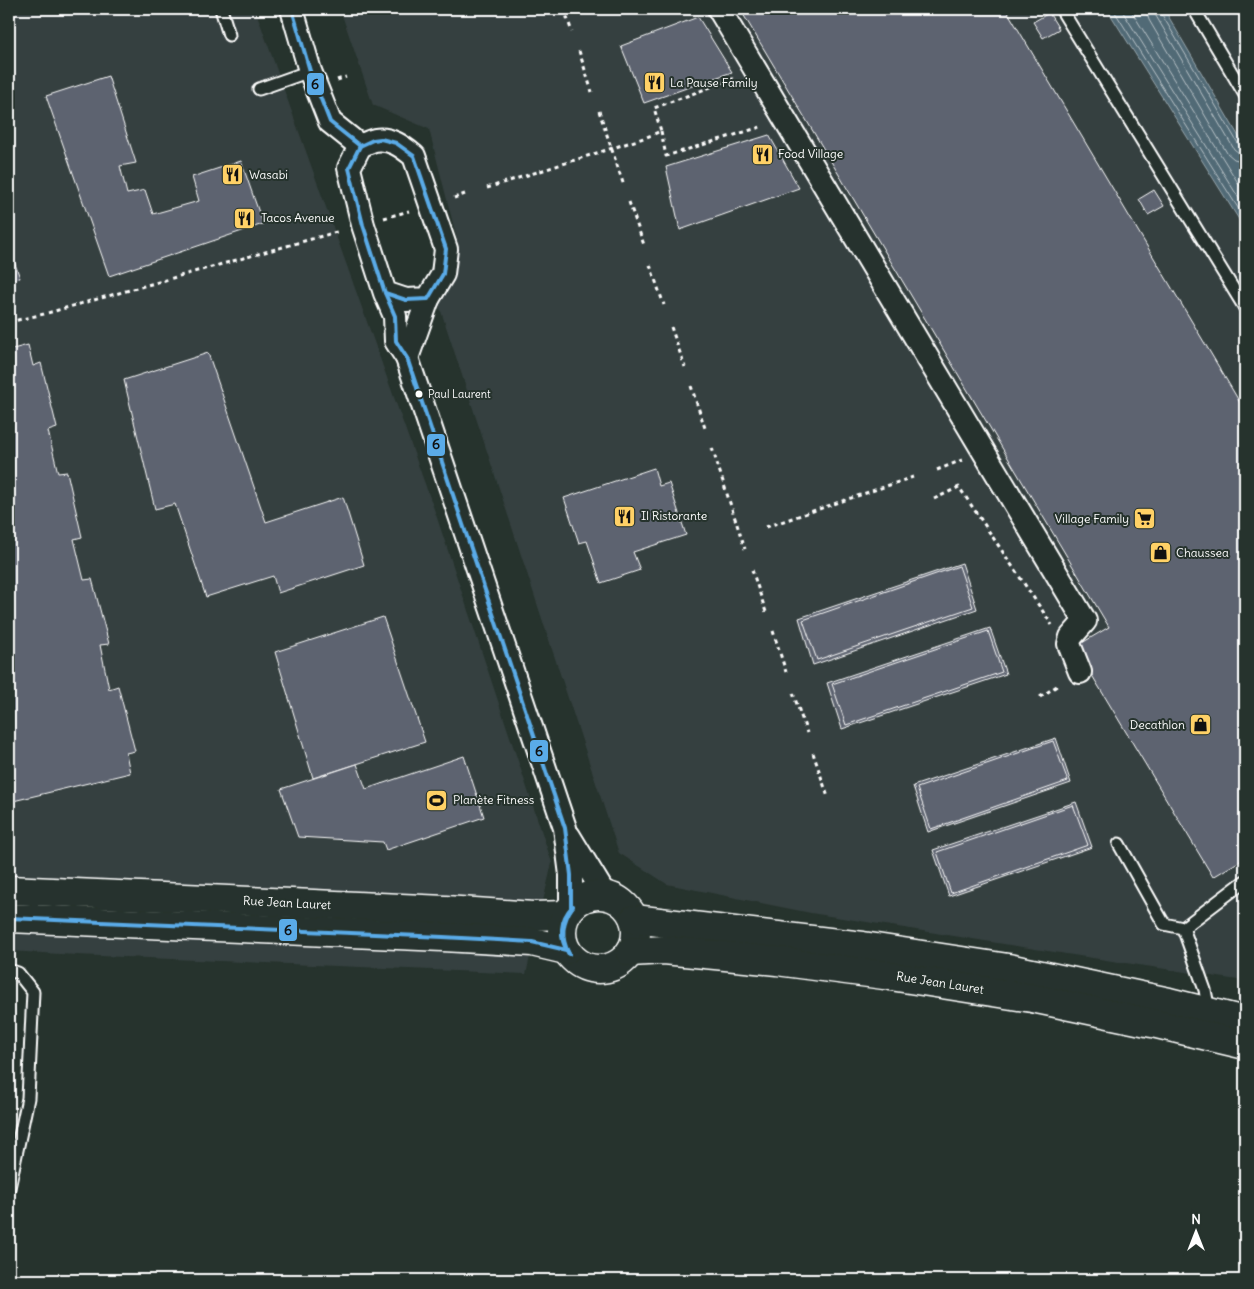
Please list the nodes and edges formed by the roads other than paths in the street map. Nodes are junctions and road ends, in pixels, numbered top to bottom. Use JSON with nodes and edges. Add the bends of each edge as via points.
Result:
{"nodes":[{"id":1,"x":221,"y":9,"type":"edge"},
{"id":2,"x":292,"y":9,"type":"edge"},
{"id":3,"x":719,"y":9,"type":"edge"},
{"id":4,"x":1061,"y":9,"type":"edge"},
{"id":5,"x":1194,"y":9,"type":"edge"},
{"id":6,"x":229,"y":35,"type":"dead end"},
{"id":7,"x":310,"y":71,"type":"junction"},
{"id":8,"x":259,"y":89,"type":"dead end"},
{"id":9,"x":1245,"y":95,"type":"edge"},
{"id":10,"x":360,"y":146,"type":"junction"},
{"id":11,"x":385,"y":293,"type":"junction"},
{"id":12,"x":428,"y":299,"type":"junction"},
{"id":13,"x":1245,"y":308,"type":"edge"},
{"id":14,"x":407,"y":358,"type":"junction"},
{"id":15,"x":1080,"y":672,"type":"dead end"},
{"id":16,"x":565,"y":828,"type":"junction"},
{"id":17,"x":1119,"y":844,"type":"dead end"},
{"id":18,"x":1245,"y":880,"type":"edge"},
{"id":19,"x":9,"y":890,"type":"edge"},
{"id":20,"x":604,"y":895,"type":"junction"},
{"id":21,"x":568,"y":912,"type":"junction"},
{"id":22,"x":9,"y":918,"type":"edge"},
{"id":23,"x":634,"y":919,"type":"junction"},
{"id":24,"x":1183,"y":928,"type":"junction"},
{"id":25,"x":566,"y":950,"type":"junction"},
{"id":26,"x":630,"y":952,"type":"junction"},
{"id":27,"x":9,"y":970,"type":"edge"},
{"id":28,"x":1245,"y":1021,"type":"edge"},
{"id":29,"x":1205,"y":1023,"type":"junction"},
{"id":30,"x":1245,"y":1045,"type":"edge"},
{"id":31,"x":9,"y":1188,"type":"edge"}],
"edges":[{"from":1,"to":6,"type":"lane"},
{"from":2,"to":7,"type":"street"},
{"from":3,"to":15,"type":"street","via":[[1085,621],[1069,644]]},
{"from":4,"to":13,"type":"lane"},
{"from":5,"to":9,"type":"lane"},
{"from":7,"to":8,"type":"lane"},
{"from":7,"to":10,"type":"street","via":[[330,122]]},
{"from":10,"to":11,"type":"street","via":[[349,168]]},
{"from":10,"to":12,"type":"street","via":[[376,140],[389,141],[414,156],[446,249],[443,274]]},
{"from":11,"to":12,"type":"street","via":[[406,300]]},
{"from":11,"to":14,"type":"street","via":[[396,316],[396,341]]},
{"from":12,"to":14,"type":"street"},
{"from":14,"to":16,"type":"street"},
{"from":16,"to":20,"type":"street"},
{"from":16,"to":21,"type":"street","via":[[571,875]]},
{"from":17,"to":24,"type":"lane","via":[[1164,924]]},
{"from":18,"to":24,"type":"lane"},
{"from":19,"to":21,"type":"street","name":"Rue Jean Lauret","via":[[517,915]]},
{"from":20,"to":21,"type":"street","via":[[586,897]]},
{"from":20,"to":23,"type":"street","via":[[622,904]]},
{"from":21,"to":25,"type":"street","via":[[562,926]]},
{"from":22,"to":25,"type":"street","via":[[443,936],[532,942]]},
{"from":23,"to":26,"type":"street","via":[[635,942]]},
{"from":23,"to":29,"type":"street","name":"Rue Jean Lauret","via":[[863,946],[1008,968],[1169,1002]]},
{"from":24,"to":29,"type":"lane","via":[[1205,990]]},
{"from":25,"to":26,"type":"street","via":[[585,966],[597,969],[610,968]]},
{"from":26,"to":29,"type":"street","name":"Rue Jean Lauret","via":[[664,950],[777,961]]},
{"from":27,"to":31,"type":"lane","via":[[18,973],[33,992],[28,1098]]},
{"from":28,"to":29,"type":"street","name":"Rue Jean Lauret"},
{"from":29,"to":30,"type":"street","name":"Rue Jean Lauret"}]}
